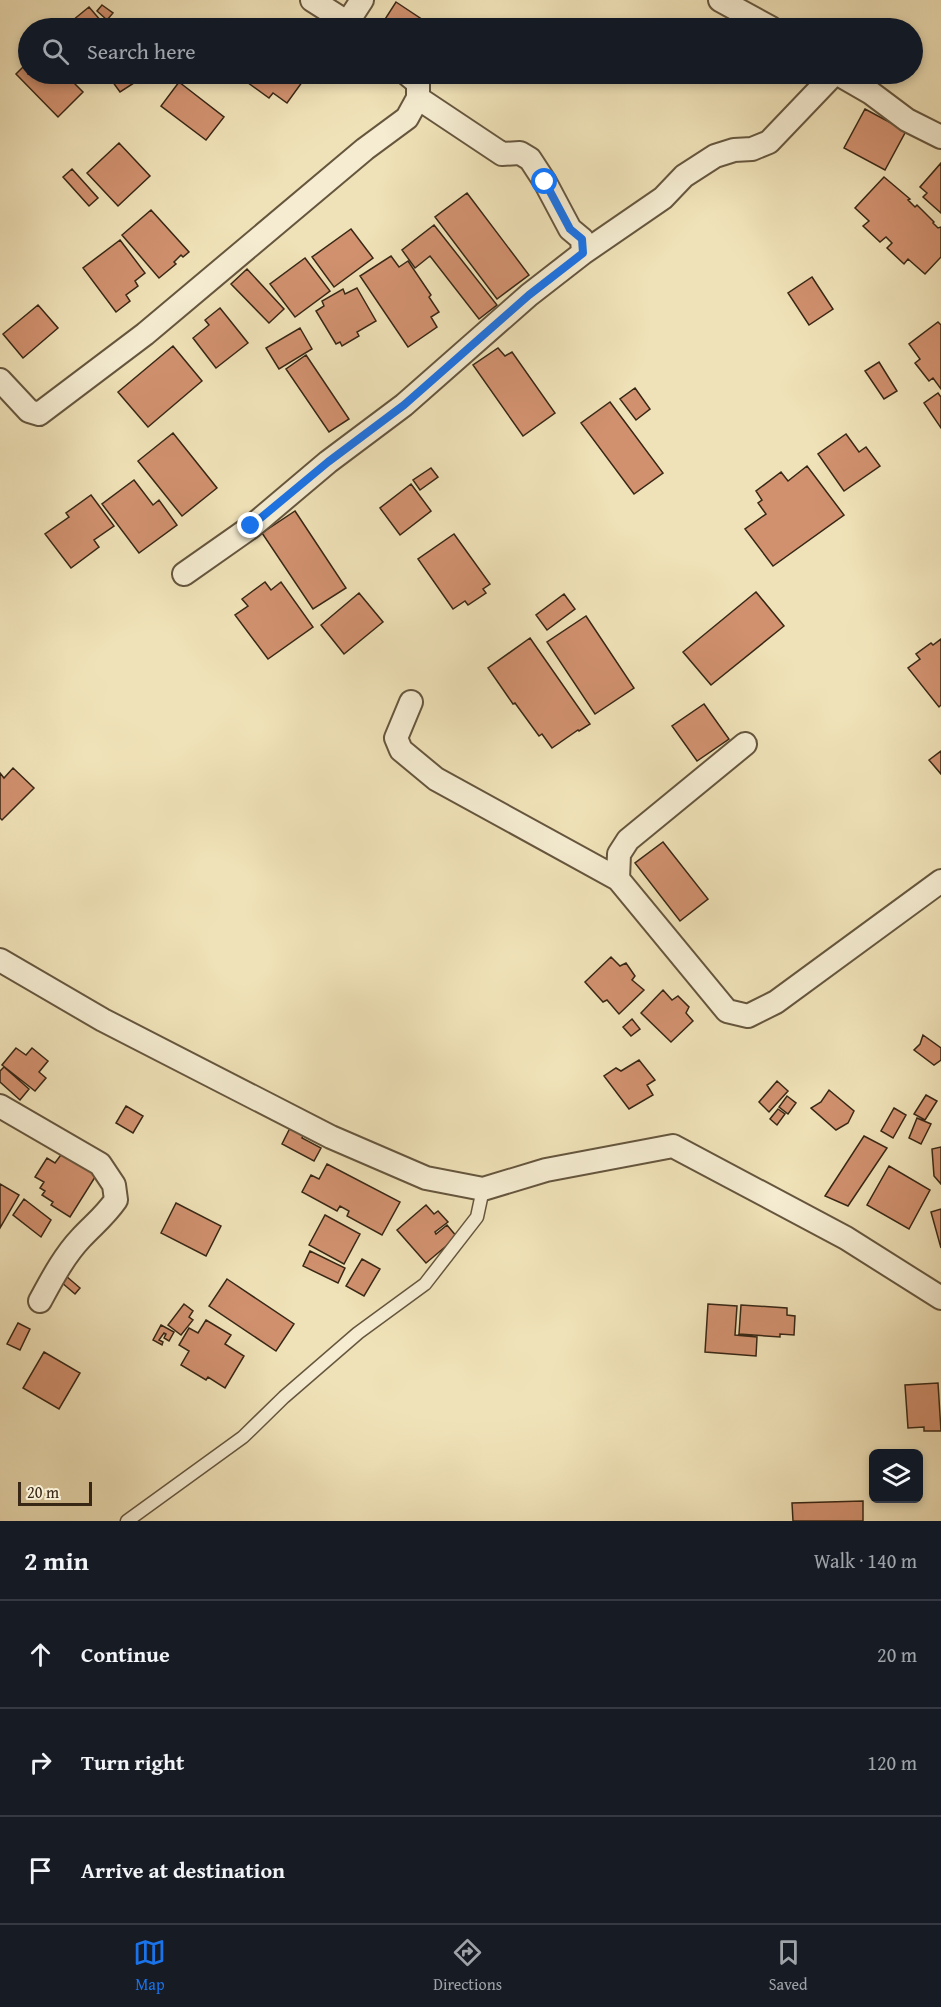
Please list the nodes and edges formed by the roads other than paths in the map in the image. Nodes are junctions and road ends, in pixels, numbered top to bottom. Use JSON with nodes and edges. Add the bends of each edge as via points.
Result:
{"nodes":[{"id":1,"x":312,"y":0,"type":"edge"},
{"id":2,"x":362,"y":0,"type":"edge"},
{"id":3,"x":720,"y":0,"type":"edge"},
{"id":4,"x":340,"y":18,"type":"edge"},
{"id":5,"x":355,"y":18,"type":"edge"},
{"id":6,"x":753,"y":18,"type":"edge"},
{"id":7,"x":418,"y":84,"type":"edge"},
{"id":8,"x":826,"y":84,"type":"edge"},
{"id":9,"x":854,"y":84,"type":"edge"},
{"id":10,"x":418,"y":98,"type":"junction"},
{"id":11,"x":941,"y":138,"type":"edge"},
{"id":12,"x":583,"y":253,"type":"junction"},
{"id":13,"x":0,"y":380,"type":"edge"},
{"id":14,"x":184,"y":574,"type":"dead end"},
{"id":15,"x":411,"y":702,"type":"dead end"},
{"id":16,"x":745,"y":744,"type":"dead end"},
{"id":17,"x":618,"y":879,"type":"junction"},
{"id":18,"x":941,"y":880,"type":"edge"},
{"id":19,"x":2,"y":964,"type":"edge"},
{"id":20,"x":0,"y":1106,"type":"edge"},
{"id":21,"x":483,"y":1189,"type":"junction"},
{"id":22,"x":941,"y":1298,"type":"edge"},
{"id":23,"x":40,"y":1301,"type":"dead end"},
{"id":24,"x":127,"y":1521,"type":"edge"}],
"edges":[{"from":1,"to":4,"type":"street"},
{"from":2,"to":5,"type":"street"},
{"from":3,"to":6,"type":"street"},
{"from":7,"to":10,"type":"street"},
{"from":8,"to":12,"type":"street","via":[[769,142],[715,156],[684,176],[663,198]]},
{"from":9,"to":11,"type":"street"},
{"from":10,"to":12,"type":"street","via":[[502,154],[520,153],[530,159],[570,229],[582,239]]},
{"from":10,"to":13,"type":"street","via":[[407,118],[145,333],[39,414],[29,411]]},
{"from":12,"to":14,"type":"street","via":[[404,405]]},
{"from":15,"to":17,"type":"street","via":[[396,738],[401,750],[436,779]]},
{"from":16,"to":17,"type":"street","via":[[628,840],[619,854]]},
{"from":17,"to":18,"type":"street","via":[[728,1011],[748,1016],[776,1002]]},
{"from":19,"to":21,"type":"street","via":[[331,1137],[426,1178]]},
{"from":20,"to":23,"type":"street","via":[[100,1164],[114,1185],[116,1200],[69,1253]]},
{"from":21,"to":22,"type":"street","via":[[546,1170],[673,1146],[846,1238]]},
{"from":21,"to":24,"type":"lane","via":[[477,1217],[425,1284],[358,1333],[243,1437]]}]}
